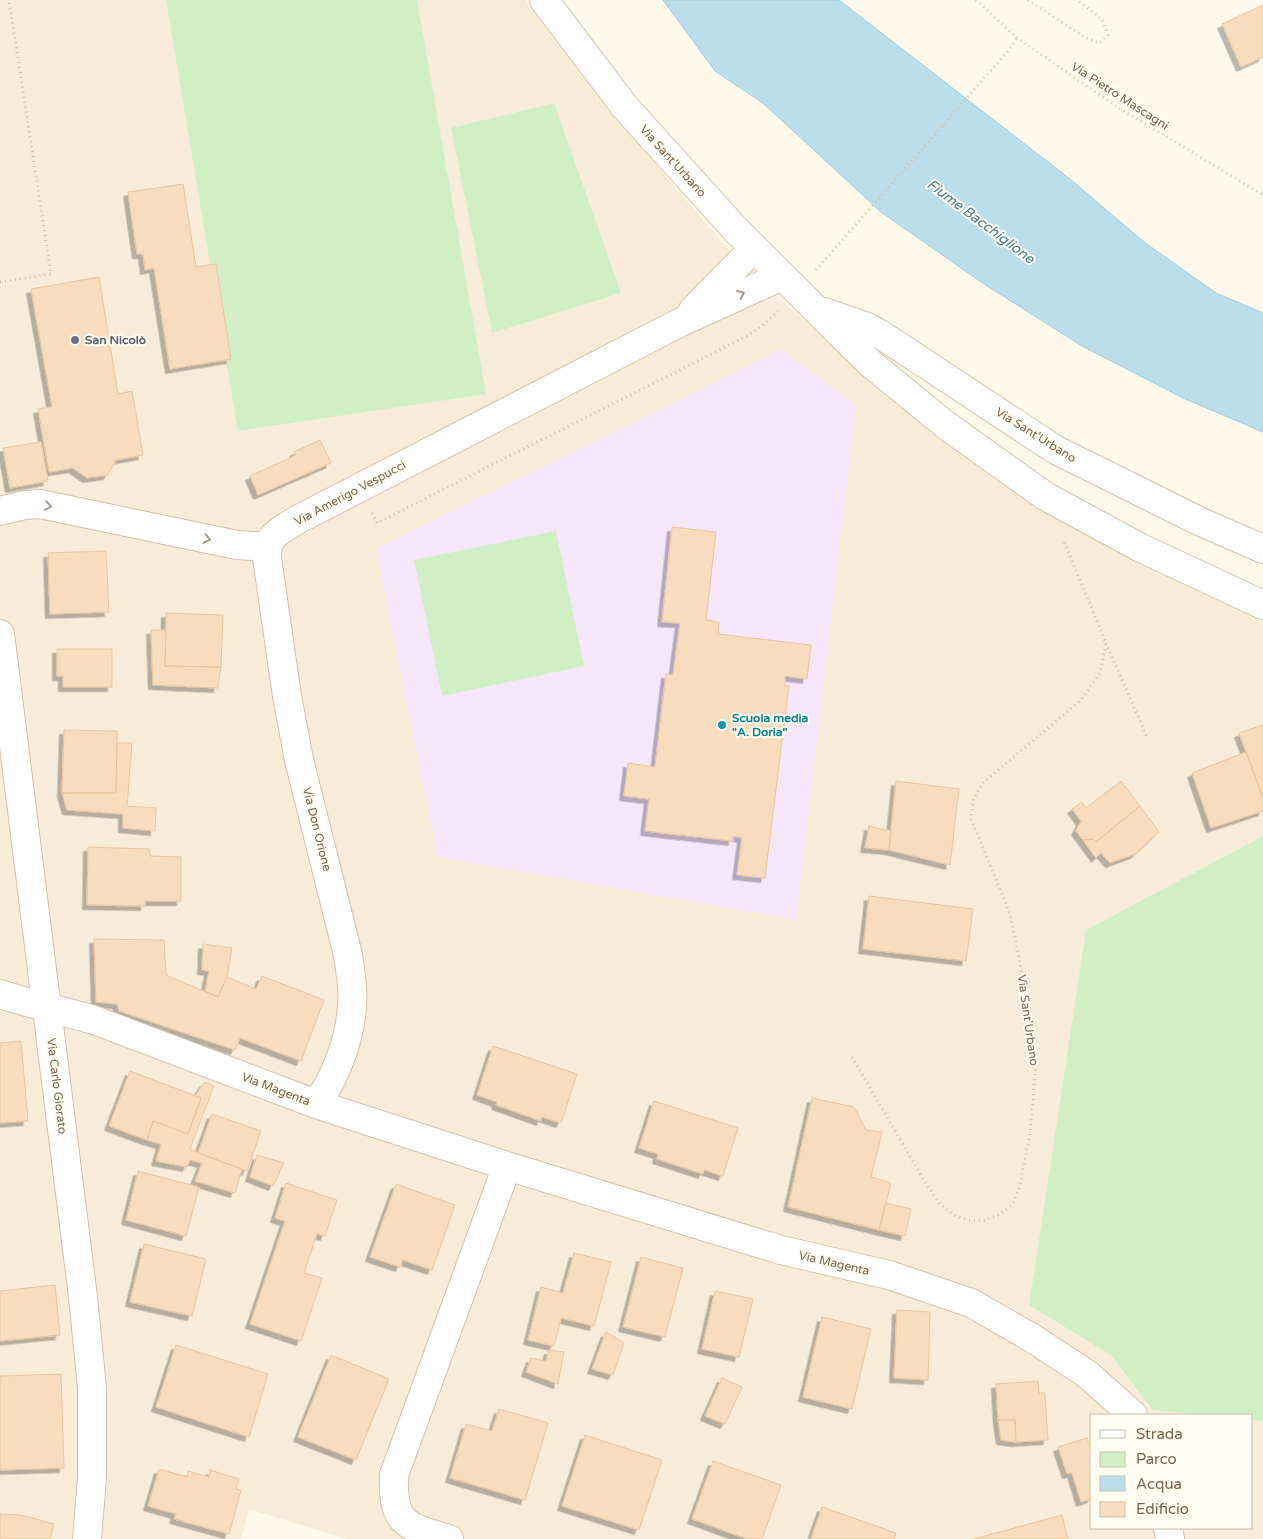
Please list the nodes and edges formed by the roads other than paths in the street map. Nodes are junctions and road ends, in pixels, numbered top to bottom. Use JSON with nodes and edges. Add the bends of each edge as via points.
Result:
{"nodes":[{"id":1,"x":544,"y":0,"type":"edge"},
{"id":2,"x":754,"y":248,"type":"junction"},
{"id":3,"x":801,"y":288,"type":"junction"},
{"id":4,"x":681,"y":322,"type":"junction"},
{"id":5,"x":0,"y":511,"type":"edge"},
{"id":6,"x":267,"y":547,"type":"junction"},
{"id":7,"x":1263,"y":549,"type":"edge"},
{"id":8,"x":1263,"y":605,"type":"edge"},
{"id":9,"x":0,"y":634,"type":"edge"},
{"id":10,"x":42,"y":974,"type":"junction"},
{"id":11,"x":0,"y":983,"type":"edge"},
{"id":12,"x":0,"y":994,"type":"edge"},
{"id":13,"x":47,"y":1008,"type":"junction"},
{"id":14,"x":316,"y":1104,"type":"junction"},
{"id":15,"x":507,"y":1166,"type":"junction"},
{"id":16,"x":1132,"y":1414,"type":"edge"},
{"id":17,"x":87,"y":1539,"type":"edge"},
{"id":18,"x":449,"y":1539,"type":"edge"}],
"edges":[{"from":1,"to":2,"type":"street","name":"Via Sant'Urbano","via":[[625,107]]},
{"from":2,"to":3,"type":"street","name":"Via Sant'Urbano"},
{"from":2,"to":4,"type":"street","name":"Via Amerigo Vespucci"},
{"from":4,"to":3,"type":"street","name":"Via Amerigo Vespucci","one_way":true},
{"from":3,"to":7,"type":"street","name":"Via Sant'Urbano","via":[[880,334],[1056,450]]},
{"from":3,"to":8,"type":"street","name":"Via Sant'Urbano","via":[[871,364],[946,426],[1045,496],[1139,547]]},
{"from":4,"to":6,"type":"street","name":"Via Amerigo Vespucci","via":[[297,520],[271,538]]},
{"from":5,"to":6,"type":"street","one_way":true,"via":[[40,504],[237,545]]},
{"from":6,"to":14,"type":"street","name":"Via Don Orione","via":[[287,696],[348,955],[352,985],[353,1004],[340,1059]]},
{"from":9,"to":10,"type":"street","name":"Via Carlo Giorato"},
{"from":10,"to":11,"type":"street","via":[[12,984]]},
{"from":10,"to":13,"type":"street","name":"Via Carlo Giorato"},
{"from":12,"to":13,"type":"street","name":"Via Magenta"},
{"from":13,"to":14,"type":"street","name":"Via Magenta","via":[[94,1020]]},
{"from":13,"to":17,"type":"street","name":"Via Carlo Giorato","via":[[92,1388],[92,1478]]},
{"from":14,"to":15,"type":"street","name":"Via Magenta"},
{"from":15,"to":16,"type":"street","name":"Via Magenta","via":[[781,1250],[889,1276],[970,1303],[1087,1374]]},
{"from":15,"to":18,"type":"street","via":[[394,1475],[396,1504],[406,1523]]}]}
